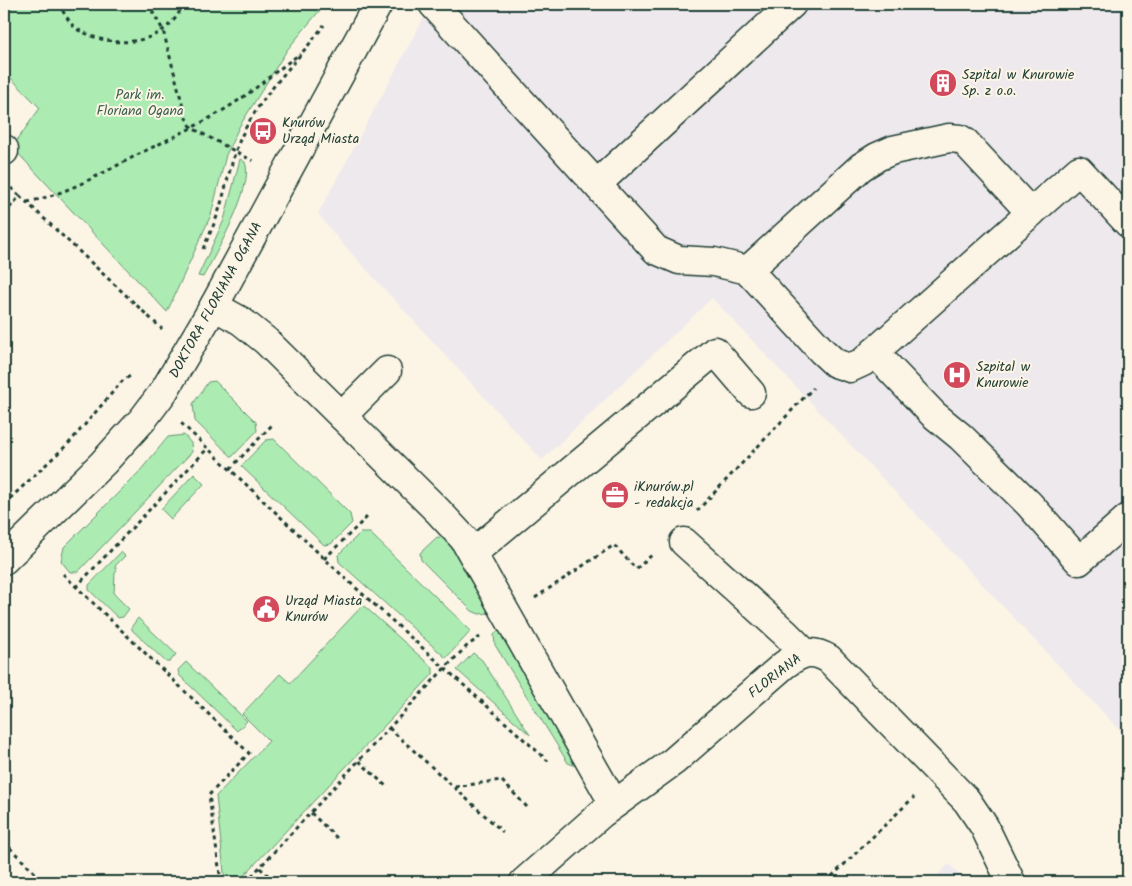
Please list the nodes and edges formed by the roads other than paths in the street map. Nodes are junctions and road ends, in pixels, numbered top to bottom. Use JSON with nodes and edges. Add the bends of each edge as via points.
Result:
{"nodes":[{"id":1,"x":378,"y":4,"type":"edge"},
{"id":2,"x":433,"y":4,"type":"edge"},
{"id":3,"x":792,"y":4,"type":"edge"},
{"id":4,"x":597,"y":184,"type":"junction"},
{"id":5,"x":1031,"y":213,"type":"junction"},
{"id":6,"x":1128,"y":223,"type":"edge"},
{"id":7,"x":748,"y":270,"type":"junction"},
{"id":8,"x":214,"y":306,"type":"junction"},
{"id":9,"x":874,"y":352,"type":"junction"},
{"id":10,"x":387,"y":371,"type":"dead end"},
{"id":11,"x":751,"y":394,"type":"dead end"},
{"id":12,"x":342,"y":416,"type":"junction"},
{"id":13,"x":1128,"y":518,"type":"edge"},
{"id":14,"x":684,"y":542,"type":"dead end"},
{"id":15,"x":473,"y":552,"type":"junction"},
{"id":16,"x":4,"y":560,"type":"edge"},
{"id":17,"x":804,"y":652,"type":"junction"},
{"id":18,"x":614,"y":804,"type":"junction"},
{"id":19,"x":524,"y":882,"type":"edge"},
{"id":20,"x":1011,"y":882,"type":"edge"}],
"edges":[{"from":1,"to":8,"type":"street","name":"DOKTORA FLORIANA OGANA"},
{"from":2,"to":4,"type":"street"},
{"from":3,"to":4,"type":"street"},
{"from":4,"to":7,"type":"street","via":[[656,250],[679,260],[714,262]]},
{"from":5,"to":6,"type":"street","via":[[1079,170]]},
{"from":5,"to":7,"type":"street","via":[[966,143],[949,138],[893,150],[861,167]]},
{"from":5,"to":9,"type":"street"},
{"from":7,"to":9,"type":"street","via":[[835,363],[850,368]]},
{"from":8,"to":12,"type":"street","via":[[256,332]]},
{"from":8,"to":16,"type":"street","name":"DOKTORA FLORIANA OGANA","via":[[182,363],[138,426]]},
{"from":9,"to":13,"type":"street","via":[[933,414],[1029,504],[1078,561]]},
{"from":10,"to":12,"type":"street"},
{"from":11,"to":15,"type":"street","via":[[715,351]]},
{"from":12,"to":15,"type":"street","via":[[438,511]]},
{"from":14,"to":17,"type":"street"},
{"from":15,"to":18,"type":"street"},
{"from":17,"to":18,"type":"street","name":"FLORIANA","via":[[784,665],[674,761]]},
{"from":17,"to":20,"type":"street","name":"FLORIANA","via":[[829,659],[967,801],[984,826]]},
{"from":18,"to":19,"type":"street","name":"FLORIANA"}]}
